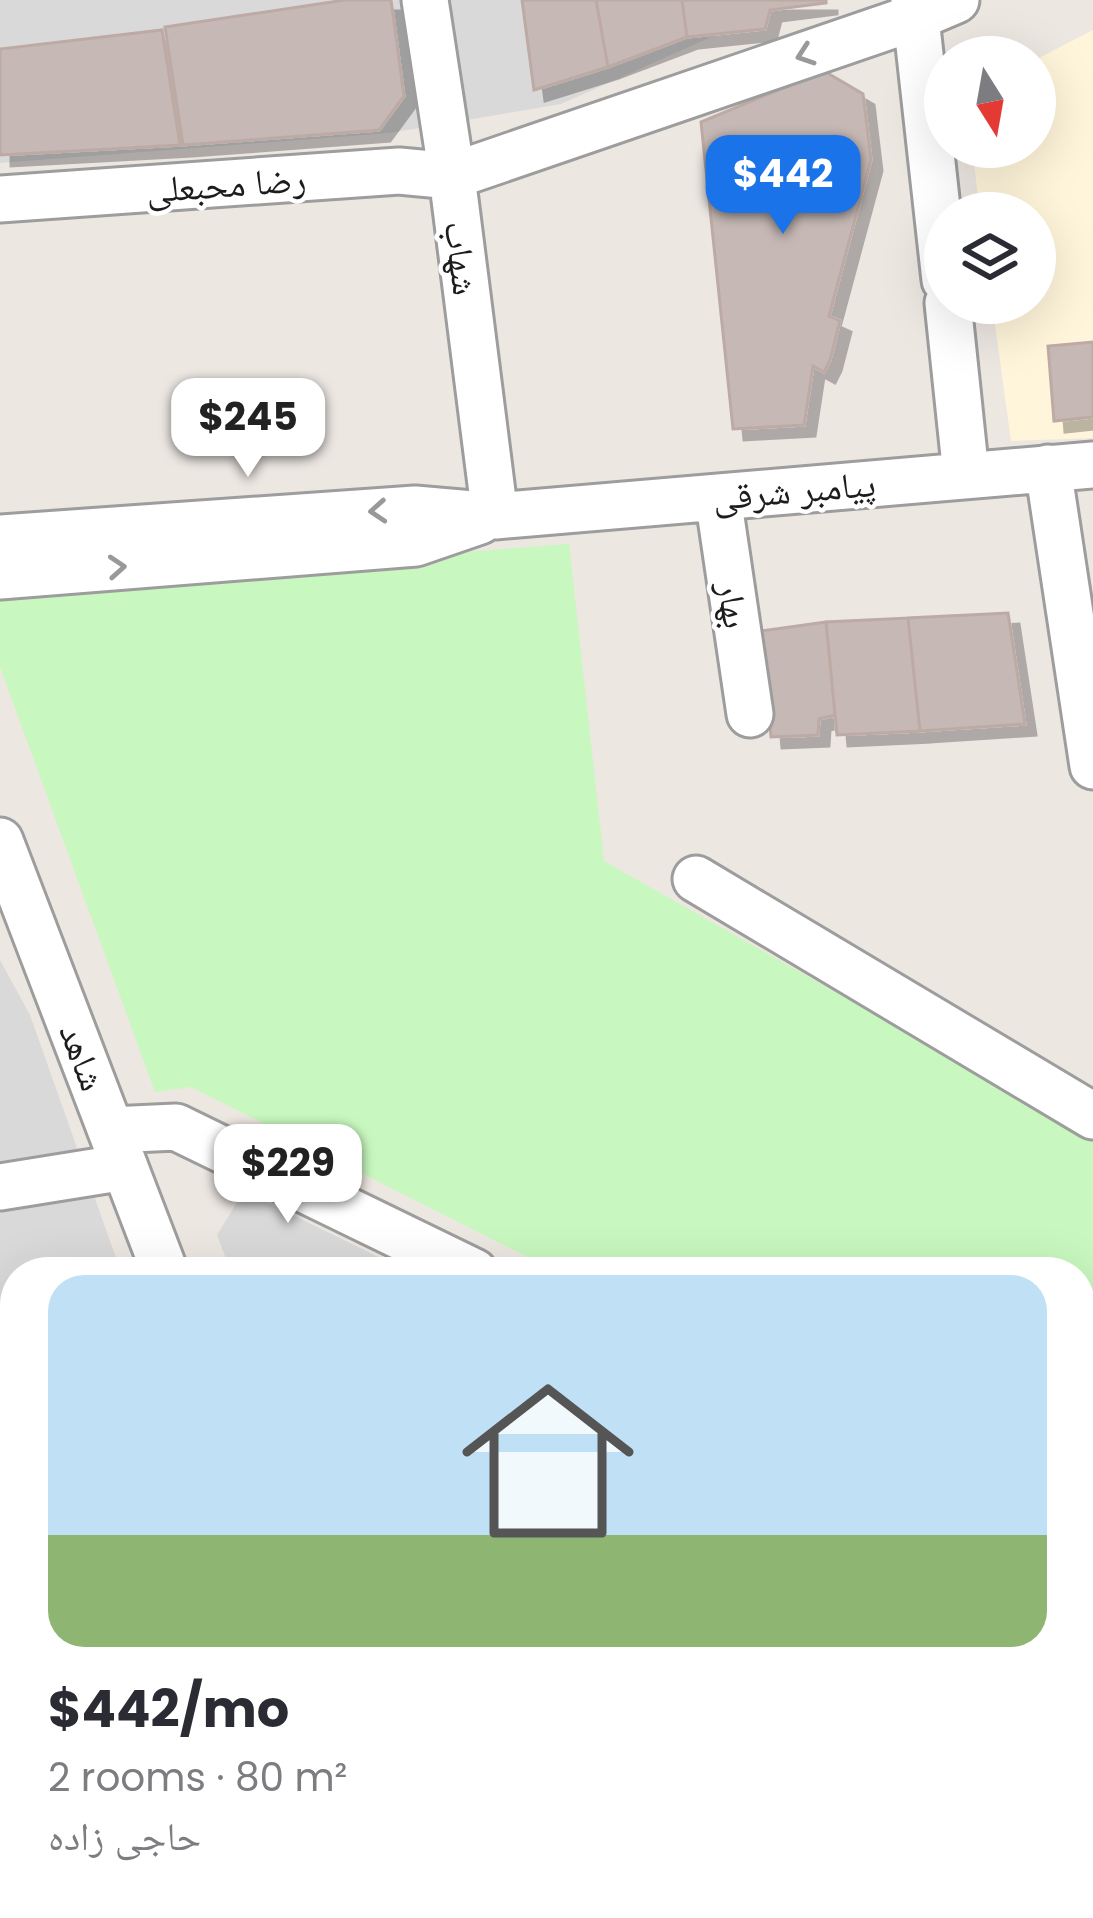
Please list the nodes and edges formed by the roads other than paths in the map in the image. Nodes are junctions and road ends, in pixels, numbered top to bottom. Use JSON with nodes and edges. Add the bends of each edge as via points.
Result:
{"nodes":[{"id":1,"x":425,"y":0,"type":"edge"},
{"id":2,"x":929,"y":6,"type":"edge"},
{"id":3,"x":452,"y":176,"type":"junction"},
{"id":4,"x":940,"y":192,"type":"edge"},
{"id":5,"x":0,"y":199,"type":"edge"},
{"id":6,"x":950,"y":324,"type":"edge"},
{"id":7,"x":1093,"y":465,"type":"edge"},
{"id":8,"x":1048,"y":468,"type":"junction"},
{"id":9,"x":966,"y":475,"type":"junction"},
{"id":10,"x":718,"y":496,"type":"junction"},
{"id":11,"x":495,"y":516,"type":"junction"},
{"id":12,"x":0,"y":538,"type":"edge"},
{"id":13,"x":0,"y":575,"type":"edge"},
{"id":14,"x":750,"y":714,"type":"dead end"},
{"id":15,"x":1093,"y":766,"type":"edge"},
{"id":16,"x":0,"y":843,"type":"edge"},
{"id":17,"x":696,"y":879,"type":"dead end"},
{"id":18,"x":1093,"y":1116,"type":"edge"},
{"id":19,"x":118,"y":1149,"type":"junction"},
{"id":20,"x":0,"y":1187,"type":"edge"},
{"id":21,"x":159,"y":1257,"type":"edge"},
{"id":22,"x":443,"y":1257,"type":"edge"}],
"edges":[{"from":1,"to":3,"type":"street","name":"شهاب"},
{"from":2,"to":3,"type":"street","one_way":true},
{"from":2,"to":4,"type":"street"},
{"from":3,"to":5,"type":"street","name":"رضا محبعلی","via":[[400,172]]},
{"from":3,"to":11,"type":"street","name":"شهاب"},
{"from":6,"to":9,"type":"street"},
{"from":7,"to":8,"type":"street","name":"پیامبر شرقی"},
{"from":8,"to":9,"type":"street","name":"پیامبر شرقی"},
{"from":8,"to":15,"type":"street"},
{"from":9,"to":10,"type":"street","name":"پیامبر شرقی"},
{"from":10,"to":11,"type":"street","name":"پیامبر شرقی"},
{"from":10,"to":14,"type":"street","name":"بهار"},
{"from":11,"to":12,"type":"street","name":"پیامبر شرقی","one_way":true,"via":[[415,508]]},
{"from":13,"to":11,"type":"street","name":"پیامبر شرقی","one_way":true,"via":[[416,543]]},
{"from":16,"to":19,"type":"street","name":"شاهد"},
{"from":17,"to":18,"type":"street"},
{"from":19,"to":20,"type":"street"},
{"from":19,"to":21,"type":"street","name":"شاهد"},
{"from":19,"to":22,"type":"street","via":[[176,1127]]}]}
